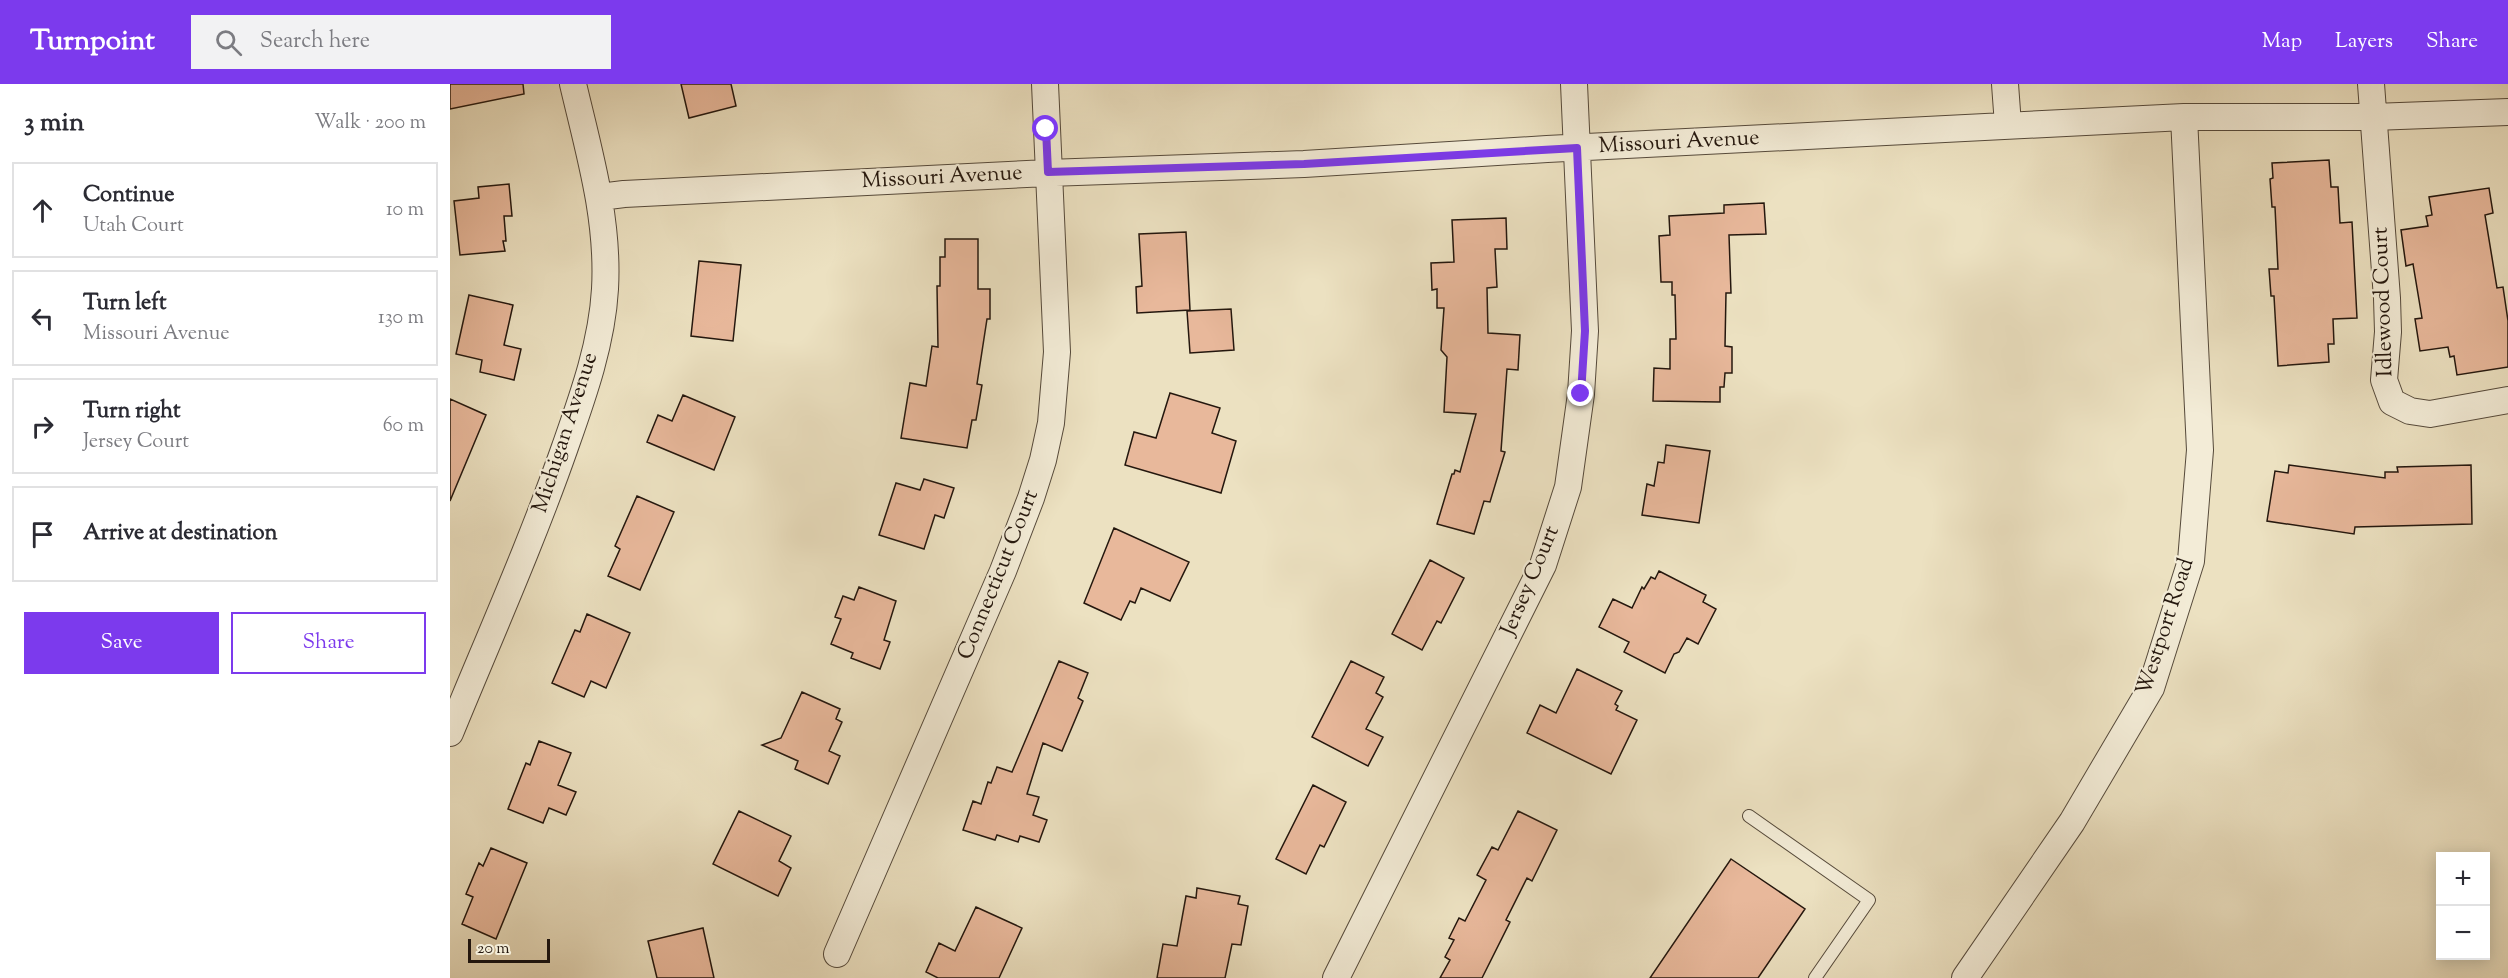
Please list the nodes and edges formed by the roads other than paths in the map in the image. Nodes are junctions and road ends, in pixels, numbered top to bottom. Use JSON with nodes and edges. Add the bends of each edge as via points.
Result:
{"nodes":[{"id":1,"x":573,"y":84,"type":"edge"},
{"id":2,"x":1045,"y":84,"type":"edge"},
{"id":3,"x":1574,"y":84,"type":"edge"},
{"id":4,"x":2005,"y":84,"type":"edge"},
{"id":5,"x":2371,"y":84,"type":"edge"},
{"id":6,"x":2508,"y":112,"type":"edge"},
{"id":7,"x":2184,"y":117,"type":"junction"},
{"id":8,"x":2373,"y":117,"type":"junction"},
{"id":9,"x":2008,"y":126,"type":"junction"},
{"id":10,"x":1577,"y":148,"type":"junction"},
{"id":11,"x":1048,"y":172,"type":"junction"},
{"id":12,"x":600,"y":197,"type":"junction"},
{"id":13,"x":2508,"y":399,"type":"edge"},
{"id":14,"x":450,"y":733,"type":"edge"},
{"id":15,"x":1749,"y":816,"type":"dead end"},
{"id":16,"x":837,"y":954,"type":"dead end"},
{"id":17,"x":1336,"y":978,"type":"edge"},
{"id":18,"x":1815,"y":978,"type":"edge"},
{"id":19,"x":1965,"y":978,"type":"edge"}],
"edges":[{"from":1,"to":12,"type":"street","name":"Michigan Avenue"},
{"from":2,"to":11,"type":"street","name":"Connecticut Court"},
{"from":3,"to":10,"type":"street","name":"Jersey Court"},
{"from":4,"to":9,"type":"street"},
{"from":5,"to":8,"type":"street"},
{"from":6,"to":8,"type":"street"},
{"from":7,"to":8,"type":"street"},
{"from":7,"to":9,"type":"street","name":"Missouri Avenue"},
{"from":7,"to":19,"type":"street","name":"Westport Road","via":[[2200,450],[2191,561],[2151,688],[2072,822]]},
{"from":8,"to":13,"type":"street","name":"Idlewood Court","via":[[2387,298],[2385,380],[2392,402],[2410,411],[2430,414]]},
{"from":9,"to":10,"type":"street","name":"Missouri Avenue"},
{"from":10,"to":11,"type":"street","name":"Missouri Avenue","via":[[1304,164]]},
{"from":10,"to":17,"type":"street","name":"Jersey Court","via":[[1585,331],[1568,487],[1543,565]]},
{"from":11,"to":12,"type":"street","name":"Missouri Avenue"},
{"from":11,"to":16,"type":"street","name":"Connecticut Court","via":[[1057,352],[1051,423],[1043,460],[1003,571]]},
{"from":12,"to":14,"type":"street","name":"Michigan Avenue","via":[[605,291],[590,373],[550,489]]},
{"from":15,"to":18,"type":"lane","via":[[1869,900]]}]}
